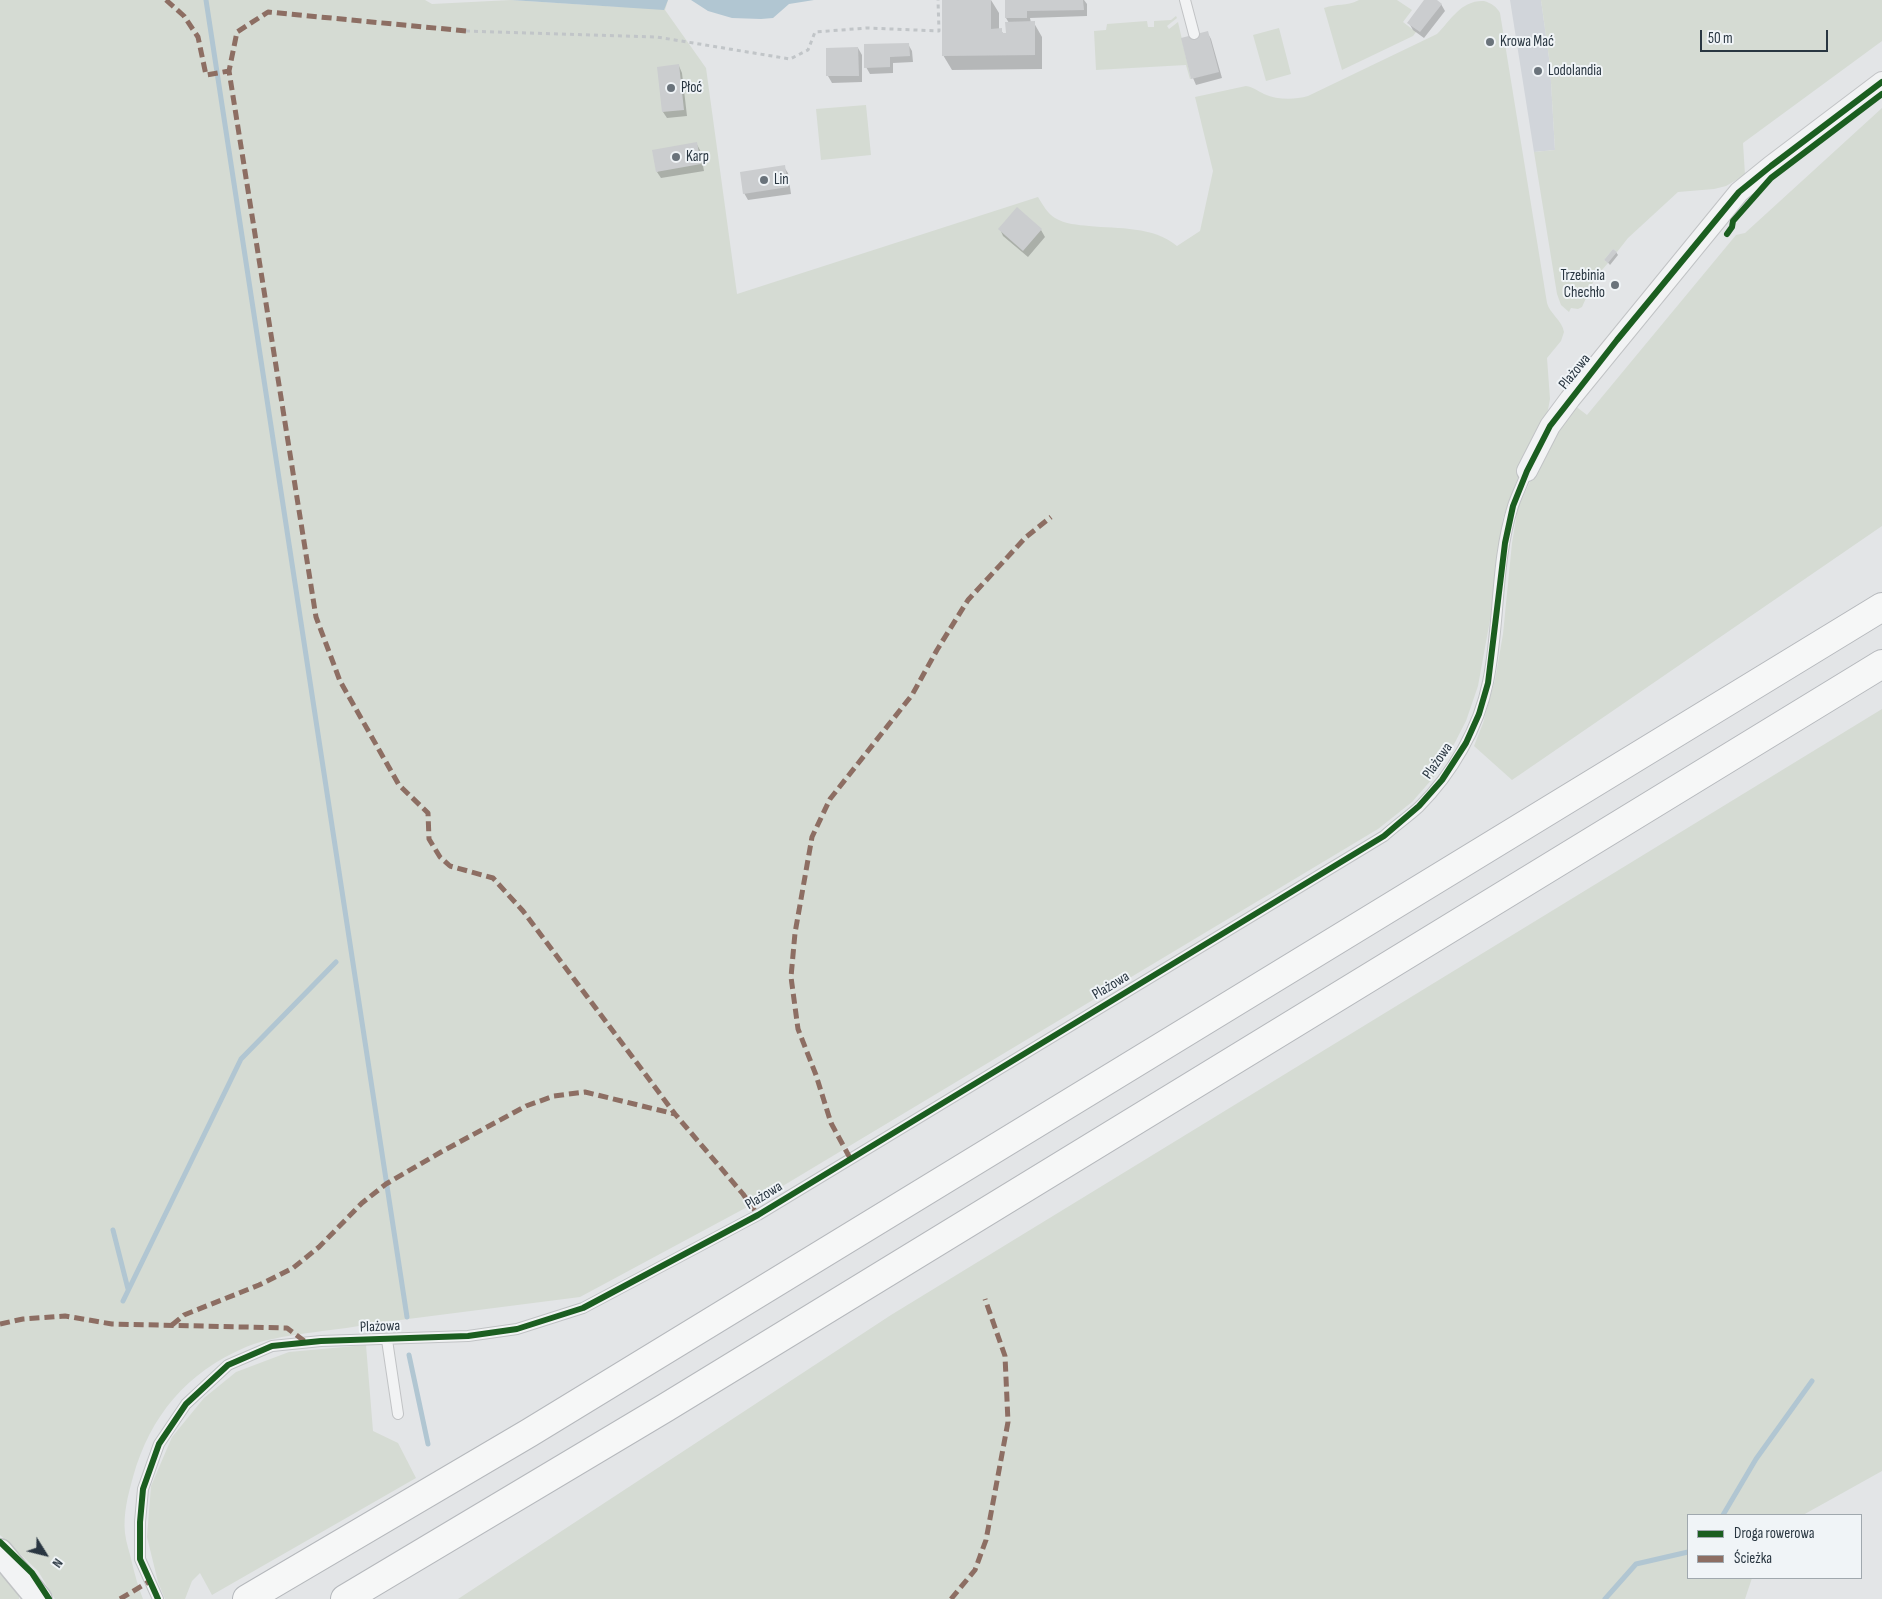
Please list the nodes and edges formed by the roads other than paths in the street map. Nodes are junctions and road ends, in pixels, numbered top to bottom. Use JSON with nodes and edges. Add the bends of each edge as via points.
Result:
{"nodes":[{"id":1,"x":1185,"y":0,"type":"edge"},
{"id":2,"x":1194,"y":34,"type":"dead end"},
{"id":3,"x":1882,"y":82,"type":"edge"},
{"id":4,"x":1528,"y":471,"type":"joint"},
{"id":5,"x":1882,"y":607,"type":"edge"},
{"id":6,"x":1882,"y":664,"type":"edge"},
{"id":7,"x":387,"y":1340,"type":"junction"},
{"id":8,"x":398,"y":1414,"type":"dead end"},
{"id":9,"x":0,"y":1552,"type":"edge"},
{"id":10,"x":39,"y":1599,"type":"edge"},
{"id":11,"x":158,"y":1599,"type":"edge"},
{"id":12,"x":247,"y":1599,"type":"edge"},
{"id":13,"x":345,"y":1599,"type":"edge"}],
"edges":[{"from":1,"to":2,"type":"lane"},
{"from":3,"to":4,"type":"street","name":"Plażowa","via":[[1739,192],[1570,399],[1550,426]]},
{"from":4,"to":7,"type":"lane","name":"Plażowa","via":[[1513,506],[1505,543],[1488,683],[1479,714],[1466,743],[1442,780],[1419,806],[1384,836],[758,1215],[582,1308],[517,1329],[468,1336]]},
{"from":5,"to":12,"type":"highway","via":[[529,1433]]},
{"from":6,"to":13,"type":"highway","via":[[664,1408]]},
{"from":7,"to":8,"type":"lane"},
{"from":7,"to":11,"type":"lane","name":"Plażowa","via":[[272,1346],[228,1365],[186,1404],[159,1444],[143,1489],[140,1559]]},
{"from":9,"to":10,"type":"street"}]}
